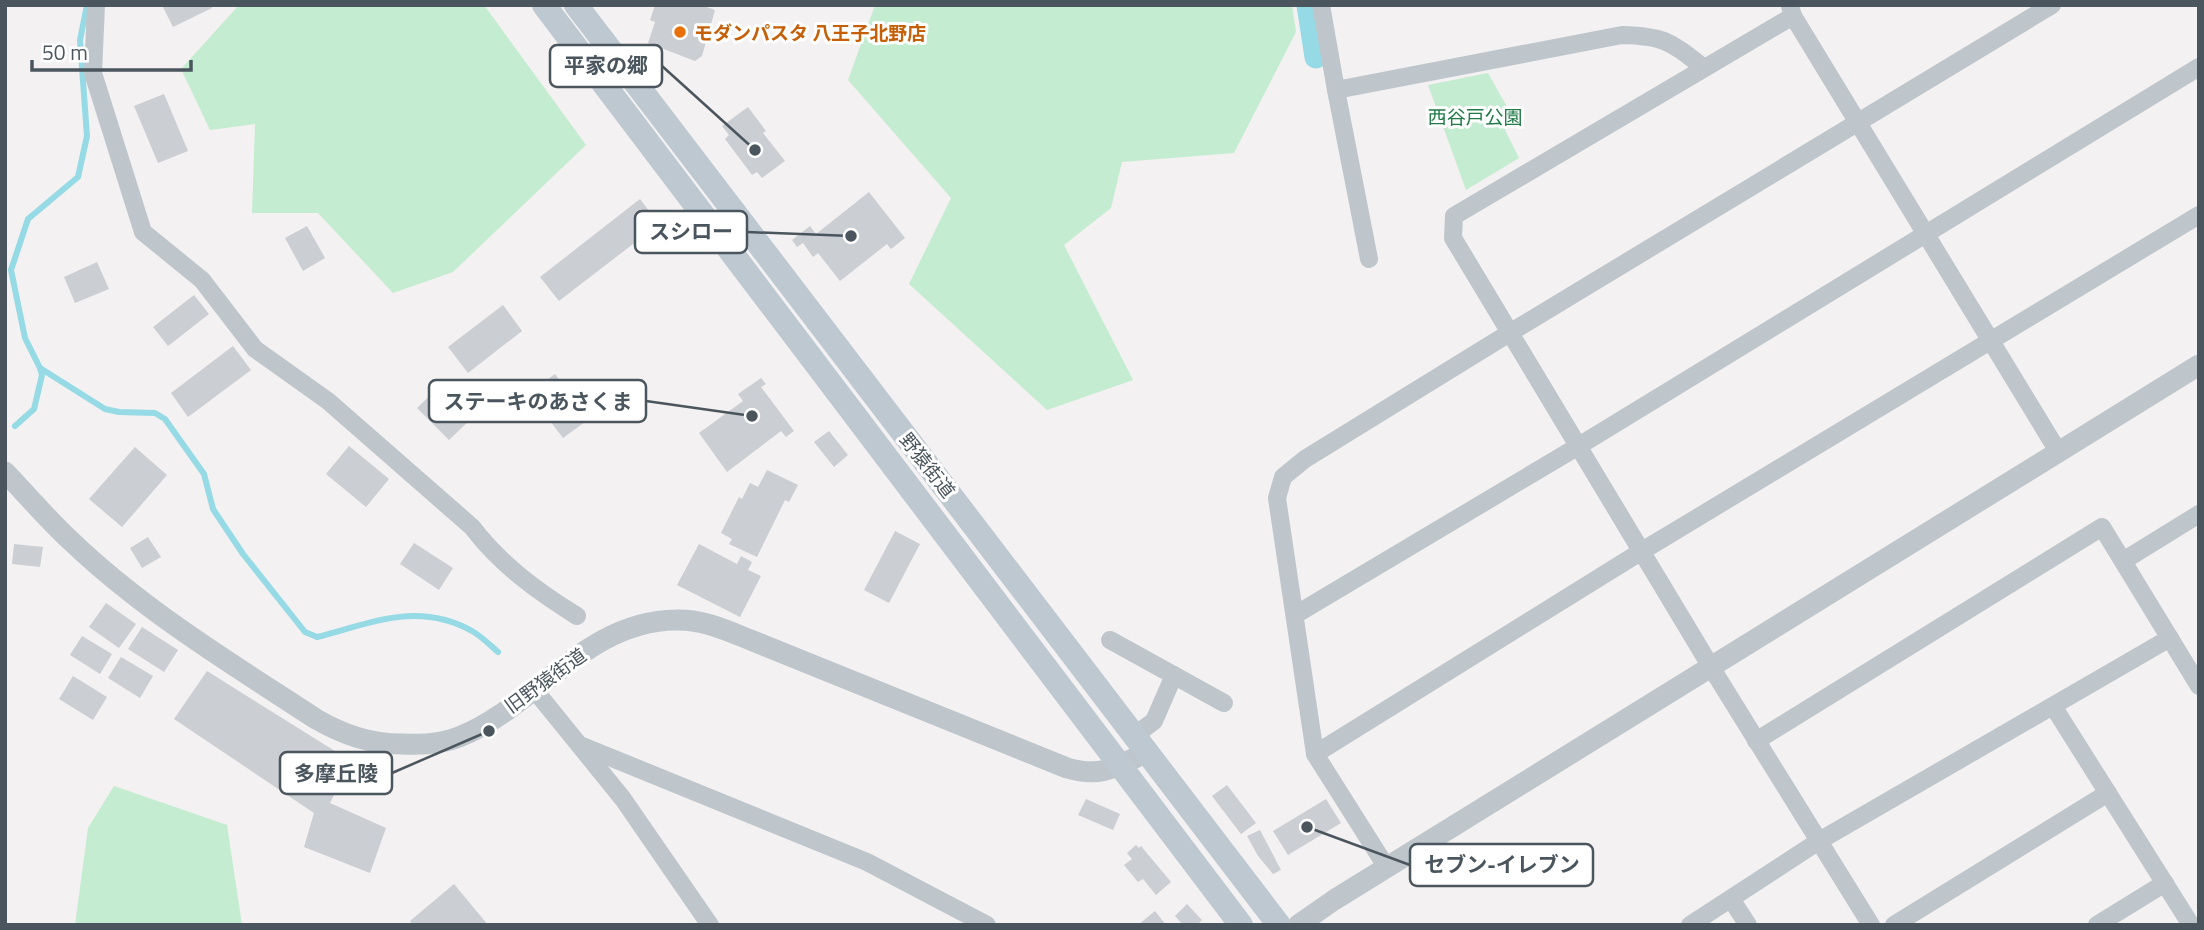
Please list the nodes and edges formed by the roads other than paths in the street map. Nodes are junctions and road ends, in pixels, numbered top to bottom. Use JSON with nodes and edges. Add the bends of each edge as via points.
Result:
{"nodes":[{"id":1,"x":96,"y":5,"type":"edge"},
{"id":2,"x":544,"y":5,"type":"edge"},
{"id":3,"x":576,"y":5,"type":"edge"},
{"id":4,"x":1321,"y":5,"type":"edge"},
{"id":5,"x":2052,"y":5,"type":"edge"},
{"id":6,"x":1791,"y":11,"type":"edge"},
{"id":7,"x":2199,"y":67,"type":"edge"},
{"id":8,"x":1704,"y":68,"type":"junction"},
{"id":9,"x":1336,"y":90,"type":"junction"},
{"id":10,"x":1858,"y":122,"type":"junction"},
{"id":11,"x":2199,"y":215,"type":"edge"},
{"id":12,"x":1924,"y":233,"type":"junction"},
{"id":13,"x":1369,"y":259,"type":"dead end"},
{"id":14,"x":1511,"y":332,"type":"junction"},
{"id":15,"x":1991,"y":341,"type":"junction"},
{"id":16,"x":2199,"y":365,"type":"edge"},
{"id":17,"x":1577,"y":447,"type":"junction"},
{"id":18,"x":2059,"y":453,"type":"junction"},
{"id":19,"x":5,"y":472,"type":"edge"},
{"id":20,"x":2199,"y":514,"type":"edge"},
{"id":21,"x":1642,"y":551,"type":"junction"},
{"id":22,"x":2123,"y":561,"type":"junction"},
{"id":23,"x":1295,"y":615,"type":"junction"},
{"id":24,"x":577,"y":616,"type":"dead end"},
{"id":25,"x":2170,"y":638,"type":"junction"},
{"id":26,"x":1110,"y":640,"type":"dead end"},
{"id":27,"x":1711,"y":667,"type":"junction"},
{"id":28,"x":1174,"y":675,"type":"junction"},
{"id":29,"x":2196,"y":676,"type":"edge"},
{"id":30,"x":533,"y":688,"type":"junction"},
{"id":31,"x":1224,"y":703,"type":"dead end"},
{"id":32,"x":2053,"y":706,"type":"junction"},
{"id":33,"x":1756,"y":741,"type":"junction"},
{"id":34,"x":1140,"y":744,"type":"junction"},
{"id":35,"x":580,"y":745,"type":"junction"},
{"id":36,"x":1315,"y":754,"type":"junction"},
{"id":37,"x":1118,"y":765,"type":"junction"},
{"id":38,"x":2108,"y":793,"type":"junction"},
{"id":39,"x":1819,"y":842,"type":"junction"},
{"id":40,"x":1387,"y":869,"type":"junction"},
{"id":41,"x":2165,"y":883,"type":"junction"},
{"id":42,"x":1731,"y":899,"type":"junction"},
{"id":43,"x":710,"y":925,"type":"edge"},
{"id":44,"x":987,"y":925,"type":"edge"},
{"id":45,"x":1241,"y":925,"type":"edge"},
{"id":46,"x":1279,"y":925,"type":"edge"},
{"id":47,"x":1298,"y":925,"type":"edge"},
{"id":48,"x":1690,"y":925,"type":"edge"},
{"id":49,"x":1748,"y":925,"type":"edge"},
{"id":50,"x":1871,"y":925,"type":"edge"},
{"id":51,"x":1894,"y":925,"type":"edge"},
{"id":52,"x":2097,"y":925,"type":"edge"},
{"id":53,"x":2191,"y":925,"type":"edge"}],
"edges":[{"from":1,"to":24,"type":"street","via":[[93,73],[143,232],[202,280],[255,349],[328,401],[472,527],[508,567]]},
{"from":2,"to":37,"type":"main road","name":"野猿街道"},
{"from":3,"to":34,"type":"main road","name":"野猿街道"},
{"from":4,"to":9,"type":"street"},
{"from":5,"to":10,"type":"street"},
{"from":6,"to":8,"type":"street"},
{"from":6,"to":10,"type":"street"},
{"from":7,"to":12,"type":"street"},
{"from":8,"to":9,"type":"street","via":[[1673,44],[1650,36],[1622,35]]},
{"from":8,"to":14,"type":"street","via":[[1454,216],[1453,238]]},
{"from":9,"to":13,"type":"street"},
{"from":10,"to":12,"type":"street"},
{"from":10,"to":14,"type":"street"},
{"from":11,"to":15,"type":"street"},
{"from":12,"to":15,"type":"street"},
{"from":12,"to":17,"type":"street"},
{"from":14,"to":17,"type":"street"},
{"from":14,"to":23,"type":"street","via":[[1283,477],[1277,498]]},
{"from":15,"to":18,"type":"street"},
{"from":15,"to":21,"type":"street"},
{"from":16,"to":18,"type":"street"},
{"from":17,"to":21,"type":"street"},
{"from":17,"to":23,"type":"street"},
{"from":18,"to":27,"type":"street"},
{"from":19,"to":30,"type":"street","name":"旧野猿街道","via":[[71,541],[142,601],[190,627],[336,731],[372,743],[441,742],[510,707]]},
{"from":20,"to":22,"type":"street"},
{"from":21,"to":27,"type":"street"},
{"from":21,"to":36,"type":"street"},
{"from":22,"to":25,"type":"street"},
{"from":22,"to":33,"type":"street","via":[[2102,527]]},
{"from":23,"to":36,"type":"street"},
{"from":25,"to":29,"type":"street"},
{"from":25,"to":32,"type":"street"},
{"from":26,"to":28,"type":"street"},
{"from":27,"to":33,"type":"street"},
{"from":27,"to":40,"type":"street"},
{"from":28,"to":31,"type":"street"},
{"from":28,"to":34,"type":"street"},
{"from":30,"to":35,"type":"street"},
{"from":30,"to":37,"type":"street","name":"旧野猿街道","via":[[589,648],[641,625],[677,620],[705,623],[1052,763],[1100,773]]},
{"from":32,"to":38,"type":"street"},
{"from":32,"to":39,"type":"street"},
{"from":33,"to":39,"type":"street"},
{"from":34,"to":37,"type":"street","name":"旧野猿街道"},
{"from":34,"to":46,"type":"main road","name":"野猿街道"},
{"from":35,"to":43,"type":"street"},
{"from":35,"to":44,"type":"street","via":[[867,862]]},
{"from":36,"to":40,"type":"street"},
{"from":37,"to":45,"type":"main road","name":"野猿街道"},
{"from":38,"to":41,"type":"street"},
{"from":38,"to":51,"type":"street"},
{"from":39,"to":42,"type":"street"},
{"from":39,"to":50,"type":"street"},
{"from":40,"to":47,"type":"street"},
{"from":41,"to":52,"type":"street"},
{"from":41,"to":53,"type":"street"},
{"from":42,"to":48,"type":"street"},
{"from":42,"to":49,"type":"street"}]}
